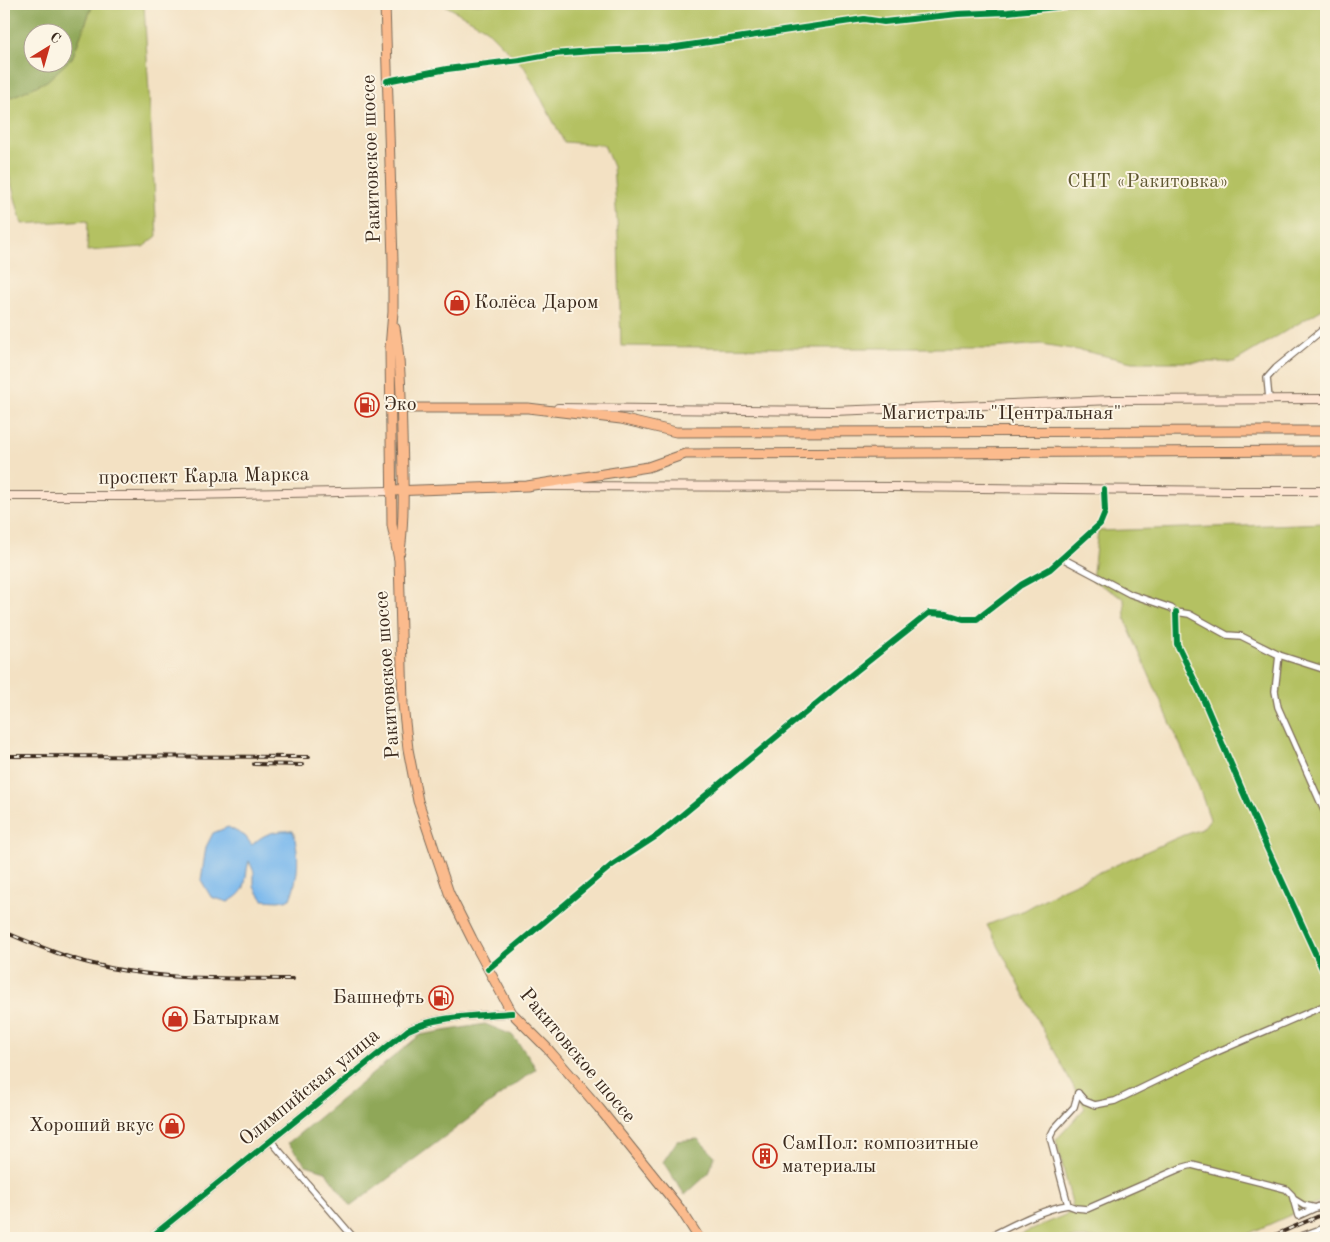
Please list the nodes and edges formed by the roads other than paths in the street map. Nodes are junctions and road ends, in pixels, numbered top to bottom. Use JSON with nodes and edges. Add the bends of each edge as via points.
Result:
{"nodes":[{"id":1,"x":385,"y":4,"type":"edge"},
{"id":2,"x":1084,"y":4,"type":"edge"},
{"id":3,"x":387,"y":81,"type":"junction"},
{"id":4,"x":393,"y":312,"type":"junction"},
{"id":5,"x":1326,"y":327,"type":"edge"},
{"id":6,"x":1269,"y":399,"type":"junction"},
{"id":7,"x":1326,"y":399,"type":"edge"},
{"id":8,"x":391,"y":408,"type":"junction"},
{"id":9,"x":401,"y":408,"type":"junction"},
{"id":10,"x":528,"y":408,"type":"junction"},
{"id":11,"x":1326,"y":431,"type":"edge"},
{"id":12,"x":1326,"y":451,"type":"edge"},
{"id":13,"x":528,"y":486,"type":"junction"},
{"id":14,"x":1104,"y":489,"type":"junction"},
{"id":15,"x":404,"y":490,"type":"junction"},
{"id":16,"x":391,"y":491,"type":"junction"},
{"id":17,"x":1326,"y":491,"type":"edge"},
{"id":18,"x":4,"y":496,"type":"edge"},
{"id":19,"x":1062,"y":558,"type":"junction"},
{"id":20,"x":398,"y":560,"type":"junction"},
{"id":21,"x":1176,"y":612,"type":"junction"},
{"id":22,"x":1279,"y":656,"type":"junction"},
{"id":23,"x":1326,"y":670,"type":"edge"},
{"id":24,"x":1326,"y":815,"type":"edge"},
{"id":25,"x":488,"y":969,"type":"junction"},
{"id":26,"x":1326,"y":978,"type":"edge"},
{"id":27,"x":1326,"y":1005,"type":"edge"},
{"id":28,"x":512,"y":1013,"type":"junction"},
{"id":29,"x":271,"y":1141,"type":"junction"},
{"id":30,"x":1292,"y":1195,"type":"junction"},
{"id":31,"x":1326,"y":1203,"type":"edge"},
{"id":32,"x":1068,"y":1204,"type":"junction"},
{"id":33,"x":1316,"y":1208,"type":"junction"},
{"id":34,"x":1326,"y":1227,"type":"edge"},
{"id":35,"x":150,"y":1238,"type":"edge"},
{"id":36,"x":354,"y":1238,"type":"edge"},
{"id":37,"x":699,"y":1238,"type":"edge"},
{"id":38,"x":987,"y":1238,"type":"edge"},
{"id":39,"x":1296,"y":1238,"type":"edge"}],
"edges":[{"from":1,"to":3,"type":"main road","name":"Ракитовское шоссе"},
{"from":2,"to":3,"type":"street","via":[[884,22],[864,19],[670,48],[553,54]]},
{"from":3,"to":4,"type":"main road","name":"Ракитовское шоссе"},
{"from":4,"to":8,"type":"main road","name":"Ракитовское шоссе"},
{"from":4,"to":9,"type":"main road","name":"Ракитовское шоссе"},
{"from":5,"to":6,"type":"street","via":[[1268,378]]},
{"from":6,"to":7,"type":"main road"},
{"from":6,"to":10,"type":"main road","via":[[1113,400],[833,411]]},
{"from":8,"to":9,"type":"main road","name":"Магистраль \"Центральная\""},
{"from":8,"to":16,"type":"main road","name":"Ракитовское шоссе"},
{"from":9,"to":10,"type":"main road","name":"Магистраль \"Центральная\""},
{"from":9,"to":15,"type":"main road","name":"Ракитовское шоссе"},
{"from":10,"to":11,"type":"main road","name":"Магистраль \"Центральная\"","via":[[621,420],[676,432]]},
{"from":12,"to":13,"type":"main road","name":"Магистраль \"Центральная\"","via":[[685,454],[648,467]]},
{"from":13,"to":14,"type":"main road"},
{"from":13,"to":15,"type":"main road","name":"проспект Карла Маркса"},
{"from":14,"to":17,"type":"main road"},
{"from":14,"to":19,"type":"street","via":[[1105,512],[1100,524]]},
{"from":15,"to":16,"type":"main road","name":"проспект Карла Маркса"},
{"from":15,"to":20,"type":"main road","name":"Ракитовское шоссе"},
{"from":16,"to":18,"type":"main road","name":"проспект Карла Маркса"},
{"from":16,"to":20,"type":"main road","name":"Ракитовское шоссе"},
{"from":19,"to":21,"type":"street","via":[[1130,594]]},
{"from":19,"to":25,"type":"street","via":[[977,619],[929,613],[658,835],[612,865]]},
{"from":20,"to":25,"type":"main road","name":"Ракитовское шоссе","via":[[404,704],[418,801],[449,893]]},
{"from":21,"to":22,"type":"street","via":[[1189,614],[1226,636],[1241,636]]},
{"from":21,"to":26,"type":"street","via":[[1177,644]]},
{"from":22,"to":23,"type":"street"},
{"from":22,"to":24,"type":"street","via":[[1275,691],[1278,707]]},
{"from":25,"to":28,"type":"main road","name":"Ракитовское шоссе"},
{"from":27,"to":32,"type":"street","via":[[1212,1054],[1115,1101],[1095,1105],[1078,1093],[1074,1107],[1050,1137]]},
{"from":28,"to":29,"type":"street","name":"Олимпийская улица","via":[[433,1022],[408,1030]]},
{"from":28,"to":37,"type":"main road","name":"Ракитовское шоссе","via":[[604,1114],[681,1210]]},
{"from":29,"to":35,"type":"street","name":"Олимпийская улица"},
{"from":29,"to":36,"type":"street"},
{"from":30,"to":32,"type":"street","via":[[1286,1189],[1192,1165],[1087,1209]]},
{"from":30,"to":33,"type":"street","via":[[1303,1205]]},
{"from":30,"to":33,"type":"street","via":[[1298,1216]]},
{"from":31,"to":33,"type":"street"},
{"from":32,"to":38,"type":"street"},
{"from":34,"to":39,"type":"street"}]}
